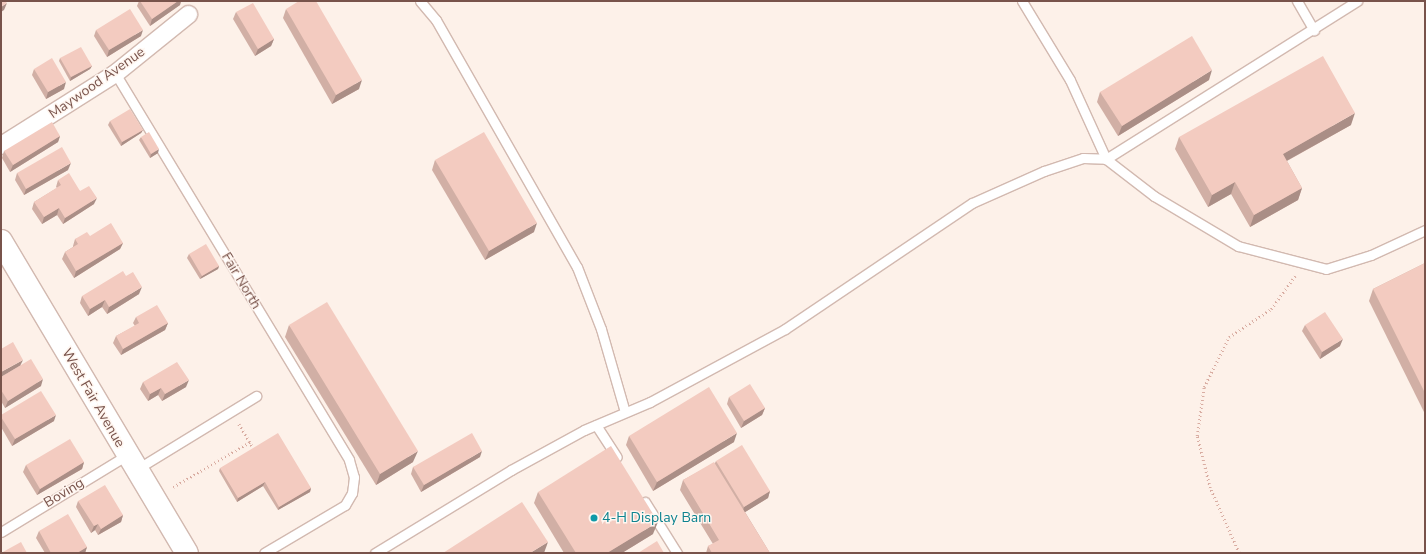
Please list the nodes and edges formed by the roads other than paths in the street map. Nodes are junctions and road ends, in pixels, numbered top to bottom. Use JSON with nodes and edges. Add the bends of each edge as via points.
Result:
{"nodes":[{"id":1,"x":420,"y":1,"type":"edge"},
{"id":2,"x":1022,"y":1,"type":"edge"},
{"id":3,"x":1297,"y":1,"type":"edge"},
{"id":4,"x":1357,"y":1,"type":"edge"},
{"id":5,"x":188,"y":14,"type":"dead end"},
{"id":6,"x":1314,"y":30,"type":"junction"},
{"id":7,"x":115,"y":73,"type":"junction"},
{"id":8,"x":1,"y":145,"type":"edge"},
{"id":9,"x":1106,"y":158,"type":"junction"},
{"id":10,"x":1425,"y":230,"type":"edge"},
{"id":11,"x":1,"y":241,"type":"edge"},
{"id":12,"x":256,"y":396,"type":"dead end"},
{"id":13,"x":625,"y":412,"type":"junction"},
{"id":14,"x":596,"y":425,"type":"junction"},
{"id":15,"x":132,"y":462,"type":"junction"},
{"id":16,"x":622,"y":465,"type":"edge"},
{"id":17,"x":639,"y":492,"type":"edge"},
{"id":18,"x":1,"y":532,"type":"edge"},
{"id":19,"x":187,"y":553,"type":"edge"},
{"id":20,"x":264,"y":553,"type":"edge"},
{"id":21,"x":375,"y":553,"type":"edge"},
{"id":22,"x":678,"y":553,"type":"edge"}],
"edges":[{"from":1,"to":13,"type":"lane","via":[[436,20],[577,267],[601,329]]},
{"from":2,"to":9,"type":"lane","via":[[1070,80]]},
{"from":3,"to":6,"type":"lane"},
{"from":4,"to":6,"type":"lane"},
{"from":5,"to":7,"type":"street","name":"Maywood Avenue"},
{"from":6,"to":9,"type":"lane"},
{"from":7,"to":8,"type":"street","name":"Maywood Avenue"},
{"from":7,"to":20,"type":"lane","name":"Fair North","via":[[349,460],[354,476],[352,493],[330,517]]},
{"from":9,"to":10,"type":"lane","via":[[1154,196],[1238,246],[1303,266],[1326,269],[1346,264]]},
{"from":9,"to":13,"type":"lane","via":[[1083,158],[1004,187],[978,200],[785,329]]},
{"from":11,"to":15,"type":"main road","name":"West Fair Avenue"},
{"from":12,"to":15,"type":"lane","name":"Boving"},
{"from":13,"to":14,"type":"lane"},
{"from":14,"to":16,"type":"lane"},
{"from":14,"to":21,"type":"lane","via":[[511,470]]},
{"from":15,"to":18,"type":"lane","name":"Boving"},
{"from":15,"to":19,"type":"main road","name":"West Fair Avenue"},
{"from":17,"to":22,"type":"lane"}]}
